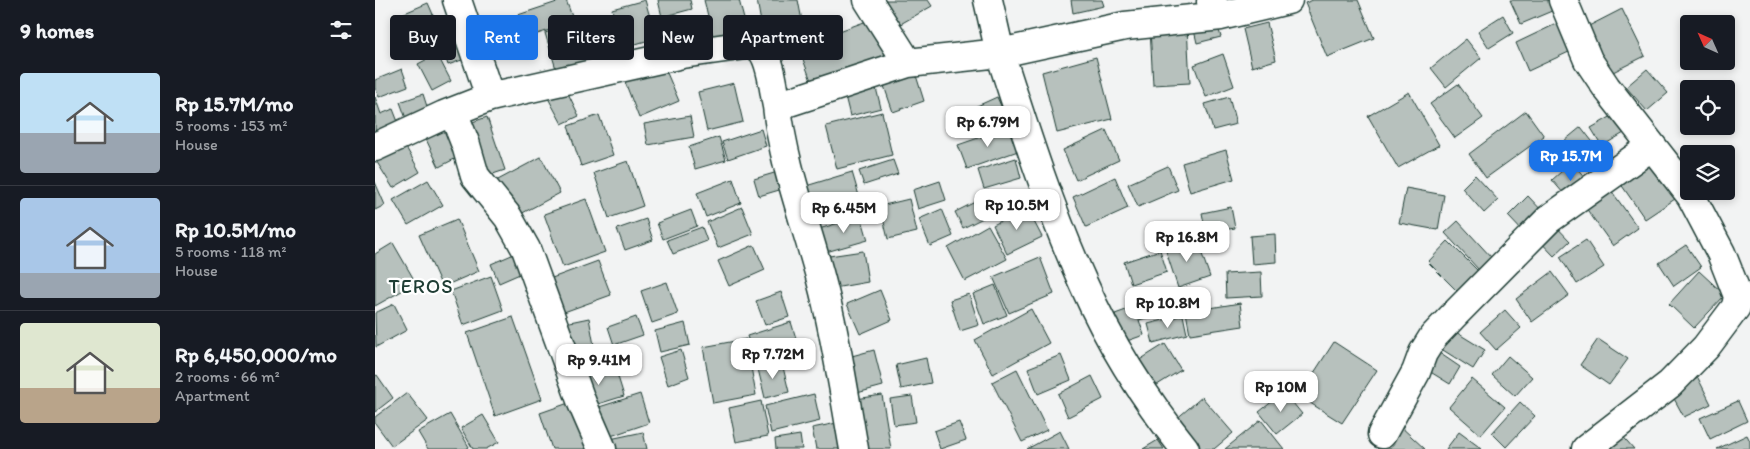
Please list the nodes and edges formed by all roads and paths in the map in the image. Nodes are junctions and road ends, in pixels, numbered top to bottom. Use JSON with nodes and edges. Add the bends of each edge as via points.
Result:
{"nodes":[{"id":1,"x":457,"y":0,"type":"edge"},
{"id":2,"x":868,"y":0,"type":"edge"},
{"id":3,"x":988,"y":0,"type":"edge"},
{"id":4,"x":1288,"y":0,"type":"edge"},
{"id":5,"x":1563,"y":0,"type":"edge"},
{"id":6,"x":1216,"y":8,"type":"edge"},
{"id":7,"x":1000,"y":53,"type":"junction"},
{"id":8,"x":907,"y":63,"type":"junction"},
{"id":9,"x":490,"y":97,"type":"junction"},
{"id":10,"x":777,"y":106,"type":"junction"},
{"id":11,"x":453,"y":112,"type":"junction"},
{"id":12,"x":1652,"y":146,"type":"junction"},
{"id":13,"x":375,"y":147,"type":"edge"},
{"id":14,"x":1743,"y":279,"type":"edge"},
{"id":15,"x":1382,"y":434,"type":"dead end"},
{"id":16,"x":602,"y":449,"type":"edge"},
{"id":17,"x":854,"y":449,"type":"edge"},
{"id":18,"x":1185,"y":449,"type":"edge"},
{"id":19,"x":1586,"y":449,"type":"edge"}],
"edges":[{"from":1,"to":9,"type":"street"},
{"from":2,"to":8,"type":"street"},
{"from":3,"to":7,"type":"street"},
{"from":4,"to":6,"type":"street"},
{"from":5,"to":12,"type":"street","via":[[1588,60]]},
{"from":6,"to":7,"type":"street"},
{"from":7,"to":8,"type":"street"},
{"from":7,"to":18,"type":"street","via":[[1049,198],[1084,286],[1137,382]]},
{"from":8,"to":10,"type":"street"},
{"from":9,"to":10,"type":"street","via":[[682,54],[754,44],[765,54]]},
{"from":9,"to":11,"type":"street"},
{"from":10,"to":17,"type":"street","via":[[780,136],[832,326]]},
{"from":11,"to":13,"type":"street"},
{"from":11,"to":16,"type":"street","via":[[475,176],[507,217],[526,249]]},
{"from":12,"to":14,"type":"street","via":[[1691,196],[1721,253]]},
{"from":12,"to":15,"type":"street","via":[[1549,219],[1433,337]]},
{"from":14,"to":19,"type":"street","via":[[1736,307],[1706,347],[1670,384]]}]}
